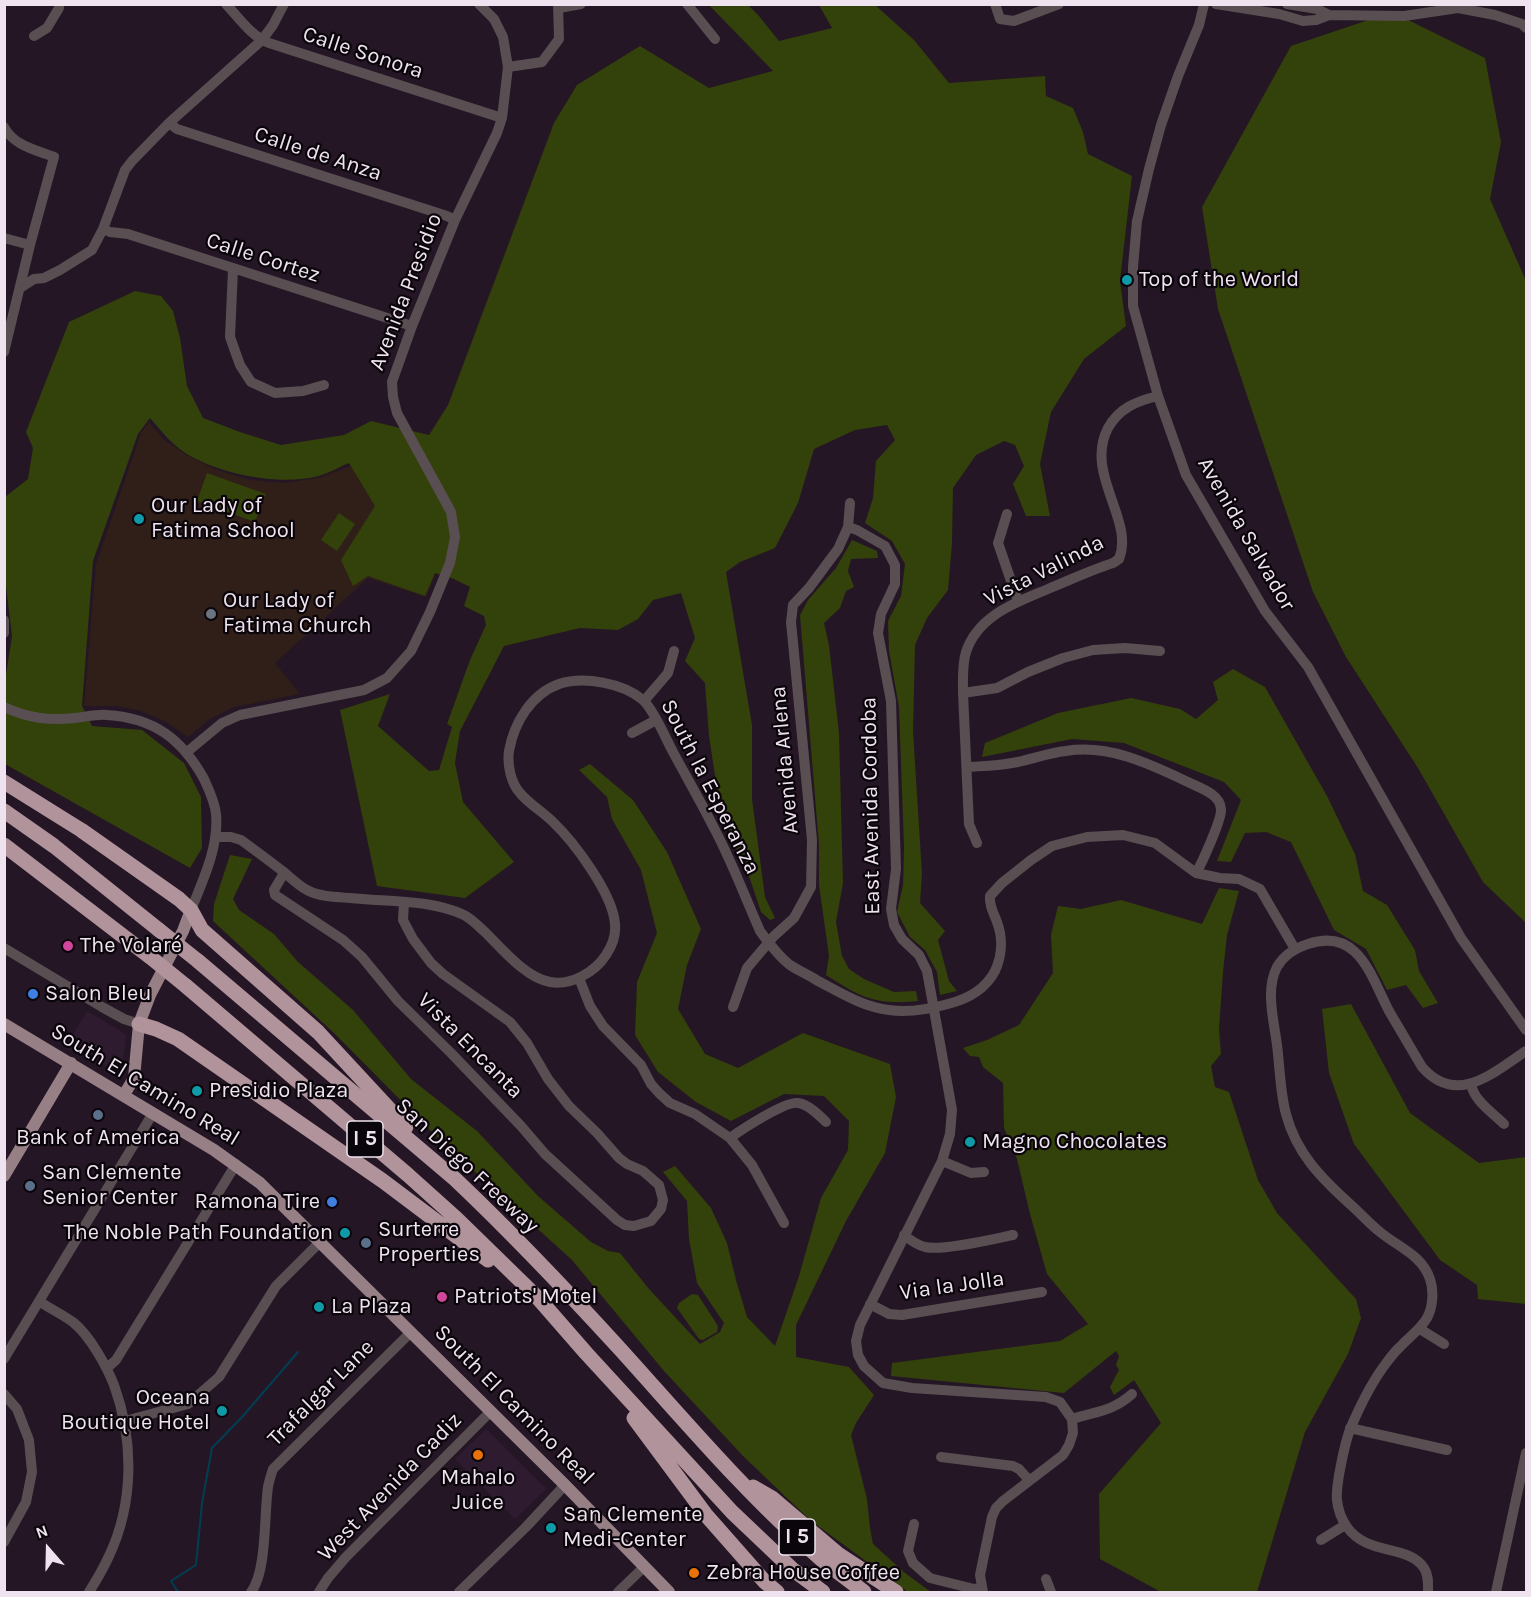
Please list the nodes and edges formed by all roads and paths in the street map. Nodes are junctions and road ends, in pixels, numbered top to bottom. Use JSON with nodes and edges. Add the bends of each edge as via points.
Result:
{"nodes":[{"id":1,"x":60,"y":4,"type":"edge"},
{"id":2,"x":226,"y":4,"type":"edge"},
{"id":3,"x":284,"y":4,"type":"edge"},
{"id":4,"x":479,"y":4,"type":"edge"},
{"id":5,"x":581,"y":4,"type":"edge"},
{"id":6,"x":687,"y":4,"type":"edge"},
{"id":7,"x":995,"y":4,"type":"edge"},
{"id":8,"x":1059,"y":4,"type":"edge"},
{"id":9,"x":1204,"y":4,"type":"edge"},
{"id":10,"x":1216,"y":4,"type":"edge"},
{"id":11,"x":1287,"y":4,"type":"edge"},
{"id":12,"x":558,"y":6,"type":"edge"},
{"id":13,"x":1329,"y":15,"type":"junction"},
{"id":14,"x":1527,"y":28,"type":"edge"},
{"id":15,"x":34,"y":36,"type":"dead end"},
{"id":16,"x":715,"y":39,"type":"dead end"},
{"id":17,"x":262,"y":40,"type":"junction"},
{"id":18,"x":508,"y":67,"type":"junction"},
{"id":19,"x":502,"y":117,"type":"junction"},
{"id":20,"x":169,"y":123,"type":"junction"},
{"id":21,"x":4,"y":127,"type":"edge"},
{"id":22,"x":455,"y":220,"type":"junction"},
{"id":23,"x":103,"y":229,"type":"junction"},
{"id":24,"x":4,"y":238,"type":"edge"},
{"id":25,"x":30,"y":245,"type":"junction"},
{"id":26,"x":233,"y":269,"type":"junction"},
{"id":27,"x":20,"y":288,"type":"junction"},
{"id":28,"x":412,"y":326,"type":"junction"},
{"id":29,"x":5,"y":350,"type":"edge"},
{"id":30,"x":324,"y":386,"type":"dead end"},
{"id":31,"x":1158,"y":396,"type":"junction"},
{"id":32,"x":850,"y":503,"type":"dead end"},
{"id":33,"x":1007,"y":514,"type":"dead end"},
{"id":34,"x":848,"y":527,"type":"junction"},
{"id":35,"x":1018,"y":601,"type":"junction"},
{"id":36,"x":4,"y":620,"type":"edge"},
{"id":37,"x":4,"y":633,"type":"edge"},
{"id":38,"x":674,"y":651,"type":"dead end"},
{"id":39,"x":1160,"y":651,"type":"dead end"},
{"id":40,"x":963,"y":693,"type":"junction"},
{"id":41,"x":644,"y":701,"type":"junction"},
{"id":42,"x":4,"y":707,"type":"edge"},
{"id":43,"x":656,"y":720,"type":"junction"},
{"id":44,"x":632,"y":733,"type":"dead end"},
{"id":45,"x":187,"y":752,"type":"junction"},
{"id":46,"x":967,"y":767,"type":"junction"},
{"id":47,"x":4,"y":782,"type":"edge"},
{"id":48,"x":4,"y":811,"type":"edge"},
{"id":49,"x":215,"y":837,"type":"junction"},
{"id":50,"x":976,"y":843,"type":"dead end"},
{"id":51,"x":4,"y":844,"type":"edge"},
{"id":52,"x":284,"y":873,"type":"junction"},
{"id":53,"x":1196,"y":873,"type":"junction"},
{"id":54,"x":404,"y":902,"type":"junction"},
{"id":55,"x":192,"y":910,"type":"junction"},
{"id":56,"x":768,"y":943,"type":"junction"},
{"id":57,"x":4,"y":948,"type":"edge"},
{"id":58,"x":1295,"y":949,"type":"junction"},
{"id":59,"x":579,"y":978,"type":"junction"},
{"id":60,"x":733,"y":1007,"type":"dead end"},
{"id":61,"x":933,"y":1008,"type":"junction"},
{"id":62,"x":4,"y":1024,"type":"edge"},
{"id":63,"x":139,"y":1024,"type":"junction"},
{"id":64,"x":1527,"y":1030,"type":"edge"},
{"id":65,"x":1527,"y":1051,"type":"edge"},
{"id":66,"x":71,"y":1063,"type":"junction"},
{"id":67,"x":1471,"y":1084,"type":"junction"},
{"id":68,"x":124,"y":1095,"type":"junction"},
{"id":69,"x":153,"y":1113,"type":"junction"},
{"id":70,"x":826,"y":1122,"type":"dead end"},
{"id":71,"x":1504,"y":1124,"type":"dead end"},
{"id":72,"x":730,"y":1138,"type":"junction"},
{"id":73,"x":942,"y":1161,"type":"junction"},
{"id":74,"x":236,"y":1164,"type":"junction"},
{"id":75,"x":984,"y":1172,"type":"dead end"},
{"id":76,"x":4,"y":1176,"type":"edge"},
{"id":77,"x":455,"y":1179,"type":"junction"},
{"id":78,"x":784,"y":1223,"type":"dead end"},
{"id":79,"x":904,"y":1235,"type":"junction"},
{"id":80,"x":1013,"y":1235,"type":"dead end"},
{"id":81,"x":320,"y":1242,"type":"junction"},
{"id":82,"x":1042,"y":1292,"type":"dead end"},
{"id":83,"x":538,"y":1298,"type":"junction"},
{"id":84,"x":39,"y":1301,"type":"junction"},
{"id":85,"x":870,"y":1304,"type":"junction"},
{"id":86,"x":1420,"y":1329,"type":"junction"},
{"id":87,"x":411,"y":1332,"type":"junction"},
{"id":88,"x":1444,"y":1344,"type":"dead end"},
{"id":89,"x":586,"y":1353,"type":"junction"},
{"id":90,"x":4,"y":1359,"type":"edge"},
{"id":91,"x":107,"y":1368,"type":"junction"},
{"id":92,"x":4,"y":1394,"type":"edge"},
{"id":93,"x":1132,"y":1394,"type":"dead end"},
{"id":94,"x":491,"y":1411,"type":"junction"},
{"id":95,"x":1072,"y":1419,"type":"junction"},
{"id":96,"x":125,"y":1421,"type":"junction"},
{"id":97,"x":1350,"y":1428,"type":"junction"},
{"id":98,"x":1447,"y":1450,"type":"dead end"},
{"id":99,"x":1527,"y":1453,"type":"edge"},
{"id":100,"x":941,"y":1457,"type":"dead end"},
{"id":101,"x":735,"y":1476,"type":"junction"},
{"id":102,"x":1029,"y":1480,"type":"junction"},
{"id":103,"x":565,"y":1485,"type":"junction"},
{"id":104,"x":914,"y":1524,"type":"dead end"},
{"id":105,"x":1345,"y":1525,"type":"junction"},
{"id":106,"x":1321,"y":1540,"type":"dead end"},
{"id":107,"x":4,"y":1542,"type":"edge"},
{"id":108,"x":644,"y":1567,"type":"junction"},
{"id":109,"x":1046,"y":1580,"type":"dead end"},
{"id":110,"x":982,"y":1590,"type":"edge"},
{"id":111,"x":89,"y":1593,"type":"edge"},
{"id":112,"x":251,"y":1593,"type":"edge"},
{"id":113,"x":319,"y":1593,"type":"edge"},
{"id":114,"x":459,"y":1593,"type":"edge"},
{"id":115,"x":618,"y":1593,"type":"edge"},
{"id":116,"x":669,"y":1593,"type":"edge"},
{"id":117,"x":777,"y":1593,"type":"edge"},
{"id":118,"x":823,"y":1593,"type":"edge"},
{"id":119,"x":864,"y":1593,"type":"edge"},
{"id":120,"x":896,"y":1593,"type":"edge"},
{"id":121,"x":1051,"y":1593,"type":"edge"},
{"id":122,"x":1428,"y":1593,"type":"edge"},
{"id":123,"x":1496,"y":1593,"type":"edge"}],
"edges":[{"from":1,"to":15,"type":"street","via":[[47,28]]},
{"from":2,"to":17,"type":"street","name":"Calle Sonora"},
{"from":3,"to":17,"type":"street"},
{"from":4,"to":18,"type":"street","name":"Avenida Presidio","via":[[494,19],[503,37]]},
{"from":5,"to":12,"type":"street"},
{"from":6,"to":16,"type":"street"},
{"from":7,"to":8,"type":"street","via":[[1000,19],[1014,21]]},
{"from":9,"to":31,"type":"street","name":"Avenida Salvador","via":[[1161,125],[1137,222],[1133,306]]},
{"from":10,"to":13,"type":"street","via":[[1303,21]]},
{"from":11,"to":13,"type":"street"},
{"from":12,"to":18,"type":"street","via":[[559,39],[543,62]]},
{"from":13,"to":14,"type":"street","via":[[1404,16],[1458,8],[1495,15]]},
{"from":17,"to":19,"type":"street","name":"Calle Sonora"},
{"from":17,"to":20,"type":"street"},
{"from":18,"to":19,"type":"street","name":"Avenida Presidio"},
{"from":19,"to":22,"type":"street","name":"Avenida Presidio"},
{"from":20,"to":22,"type":"street","name":"Calle de Anza","via":[[177,129]]},
{"from":20,"to":23,"type":"street","via":[[125,170]]},
{"from":21,"to":25,"type":"street","via":[[18,143],[54,156]]},
{"from":22,"to":28,"type":"street","name":"Avenida Presidio"},
{"from":23,"to":26,"type":"street","name":"Calle Cortez"},
{"from":23,"to":27,"type":"street","via":[[92,250]]},
{"from":24,"to":25,"type":"street"},
{"from":25,"to":27,"type":"street"},
{"from":26,"to":28,"type":"street","name":"Calle Cortez"},
{"from":26,"to":30,"type":"street","via":[[230,337],[251,382],[275,393]]},
{"from":27,"to":29,"type":"street"},
{"from":28,"to":45,"type":"street","name":"Avenida Presidio","via":[[392,382],[393,397],[397,413],[451,512],[455,537],[450,563],[411,651],[387,678],[364,690],[240,715],[222,723]]},
{"from":31,"to":35,"type":"street","name":"Vista Valinda","via":[[1121,411],[1103,437],[1104,474],[1123,543],[1119,559]]},
{"from":31,"to":64,"type":"street","name":"Avenida Salvador","via":[[1186,475],[1265,611],[1308,667],[1461,938]]},
{"from":32,"to":34,"type":"street","name":"Avenida Arlena"},
{"from":33,"to":35,"type":"street","via":[[998,543]]},
{"from":34,"to":56,"type":"street","name":"Avenida Arlena","via":[[827,566],[793,605],[791,622],[812,840],[811,887],[794,918]]},
{"from":34,"to":61,"type":"street","name":"East Avenida Cordoba","via":[[885,546],[895,565],[895,584],[881,614],[878,633],[891,701],[896,869],[891,909],[902,939],[919,955],[927,971]]},
{"from":35,"to":40,"type":"street","name":"Vista Valinda","via":[[992,616],[973,638],[966,652]]},
{"from":36,"to":37,"type":"street"},
{"from":38,"to":41,"type":"street","via":[[668,673]]},
{"from":39,"to":40,"type":"street","via":[[1093,650],[1063,658],[997,688]]},
{"from":40,"to":46,"type":"street","name":"Vista Valinda"},
{"from":41,"to":43,"type":"street","name":"South la Esperanza"},
{"from":41,"to":59,"type":"street","name":"South la Esperanza","via":[[603,682],[562,683],[532,701],[514,733],[509,753],[509,771],[516,787],[567,836],[599,883],[614,915],[613,942],[606,955]]},
{"from":42,"to":45,"type":"street","via":[[45,720],[105,715],[144,721],[167,733]]},
{"from":43,"to":44,"type":"street"},
{"from":43,"to":56,"type":"street","name":"South la Esperanza","via":[[716,832]]},
{"from":45,"to":49,"type":"street","via":[[210,791],[216,813]]},
{"from":46,"to":50,"type":"street","name":"Vista Valinda","via":[[969,824]]},
{"from":46,"to":53,"type":"street","via":[[1094,750],[1148,763],[1219,801],[1222,811]]},
{"from":47,"to":55,"type":"highway","via":[[81,830]]},
{"from":48,"to":77,"type":"highway","name":"San Diego Freeway","number":"I 5","bridge":true,"via":[[198,961]]},
{"from":49,"to":52,"type":"street","via":[[242,840]]},
{"from":49,"to":55,"type":"street"},
{"from":51,"to":83,"type":"highway","name":"San Diego Freeway","number":"I 5","bridge":true,"via":[[186,986],[408,1175]]},
{"from":52,"to":54,"type":"street","via":[[318,894]]},
{"from":52,"to":54,"type":"street","name":"Vista Encanta","via":[[275,895],[352,947],[398,1001],[545,1154],[617,1220],[633,1226],[651,1221],[661,1209],[659,1185],[619,1158],[569,1106],[510,1022],[431,963],[403,920]]},
{"from":53,"to":58,"type":"street","via":[[1239,879],[1260,888]]},
{"from":53,"to":61,"type":"street","name":"South la Esperanza","via":[[1155,843],[1123,835],[1088,837],[1052,846],[990,896],[1002,948],[986,984],[973,996]]},
{"from":54,"to":59,"type":"street","via":[[447,908],[469,917],[539,978],[550,982]]},
{"from":55,"to":63,"type":"main road"},
{"from":55,"to":77,"type":"highway","via":[[202,930],[318,1032]]},
{"from":56,"to":60,"type":"street","name":"Avenida Arlena","via":[[747,968]]},
{"from":56,"to":61,"type":"street","name":"South la Esperanza","via":[[789,964],[870,1007],[890,1011]]},
{"from":57,"to":63,"type":"street","via":[[102,1007]]},
{"from":58,"to":67,"type":"street","via":[[1312,942],[1330,941],[1355,951],[1422,1067],[1440,1082]]},
{"from":58,"to":86,"type":"street","via":[[1276,968],[1271,988],[1285,1113],[1304,1157],[1326,1183],[1423,1265],[1430,1280],[1432,1302]]},
{"from":59,"to":72,"type":"street","via":[[603,1026],[641,1065],[655,1089],[670,1103],[695,1114]]},
{"from":61,"to":73,"type":"street","name":"East Avenida Cordoba","via":[[952,1110]]},
{"from":62,"to":66,"type":"main road","name":"South El Camino Real"},
{"from":63,"to":68,"type":"main road","via":[[134,1078]]},
{"from":63,"to":83,"type":"highway","via":[[178,1039],[383,1181]]},
{"from":65,"to":67,"type":"street"},
{"from":66,"to":68,"type":"main road","name":"South El Camino Real"},
{"from":66,"to":76,"type":"main road"},
{"from":67,"to":71,"type":"street","via":[[1480,1101]]},
{"from":68,"to":69,"type":"main road","name":"South El Camino Real"},
{"from":69,"to":74,"type":"main road","name":"South El Camino Real"},
{"from":69,"to":84,"type":"street"},
{"from":70,"to":72,"type":"street","via":[[799,1103],[785,1106]]},
{"from":72,"to":78,"type":"street","via":[[752,1165]]},
{"from":73,"to":75,"type":"street","via":[[971,1173]]},
{"from":73,"to":79,"type":"street","name":"East Avenida Cordoba"},
{"from":74,"to":81,"type":"main road","name":"South El Camino Real"},
{"from":74,"to":91,"type":"street","via":[[116,1360]]},
{"from":77,"to":101,"type":"highway","name":"San Diego Freeway","number":"I 5","via":[[610,1339]]},
{"from":79,"to":80,"type":"street","via":[[937,1248]]},
{"from":79,"to":85,"type":"street","name":"East Avenida Cordoba"},
{"from":81,"to":87,"type":"main road","name":"South El Camino Real"},
{"from":81,"to":96,"type":"street","via":[[276,1287],[219,1377],[188,1404]]},
{"from":82,"to":85,"type":"street","name":"Via la Jolla","via":[[903,1315],[889,1314]]},
{"from":83,"to":89,"type":"highway","name":"San Diego Freeway","number":"I 5"},
{"from":84,"to":90,"type":"street"},
{"from":84,"to":91,"type":"street","via":[[76,1324]]},
{"from":85,"to":95,"type":"street","name":"East Avenida Cordoba","via":[[856,1341],[858,1355],[883,1383],[1046,1397],[1060,1402]]},
{"from":86,"to":88,"type":"street"},
{"from":86,"to":97,"type":"street","via":[[1386,1363]]},
{"from":87,"to":94,"type":"main road","name":"South El Camino Real"},
{"from":87,"to":112,"type":"street","name":"Trafalgar Lane","via":[[273,1469],[260,1572]]},
{"from":89,"to":117,"type":"highway","via":[[706,1515]]},
{"from":89,"to":118,"type":"highway","name":"San Diego Freeway","number":"I 5","via":[[732,1512]]},
{"from":91,"to":96,"type":"street"},
{"from":92,"to":107,"type":"street","via":[[17,1409],[29,1440],[32,1472],[26,1502]]},
{"from":93,"to":95,"type":"street","via":[[1113,1408]]},
{"from":94,"to":103,"type":"main road","name":"South El Camino Real"},
{"from":94,"to":113,"type":"street","name":"West Avenida Cadiz","via":[[346,1557]]},
{"from":95,"to":102,"type":"street","via":[[1073,1434],[1063,1455]]},
{"from":96,"to":111,"type":"street","via":[[126,1499],[110,1554]]},
{"from":97,"to":98,"type":"street"},
{"from":97,"to":105,"type":"street","via":[[1337,1486]]},
{"from":99,"to":123,"type":"street"},
{"from":100,"to":102,"type":"street","via":[[1013,1466]]},
{"from":101,"to":119,"type":"highway","name":"San Diego Freeway","number":"I 5"},
{"from":101,"to":120,"type":"highway","via":[[772,1498],[833,1551]]},
{"from":102,"to":110,"type":"street","via":[[996,1508],[992,1517],[980,1575]]},
{"from":103,"to":108,"type":"main road","name":"South El Camino Real"},
{"from":103,"to":114,"type":"street"},
{"from":104,"to":110,"type":"street","via":[[908,1551],[913,1563],[935,1580]]},
{"from":105,"to":106,"type":"street"},
{"from":105,"to":122,"type":"street","via":[[1362,1541],[1416,1560],[1425,1569]]},
{"from":108,"to":115,"type":"street"},
{"from":108,"to":116,"type":"main road","name":"South El Camino Real"},
{"from":109,"to":121,"type":"street"}]}
